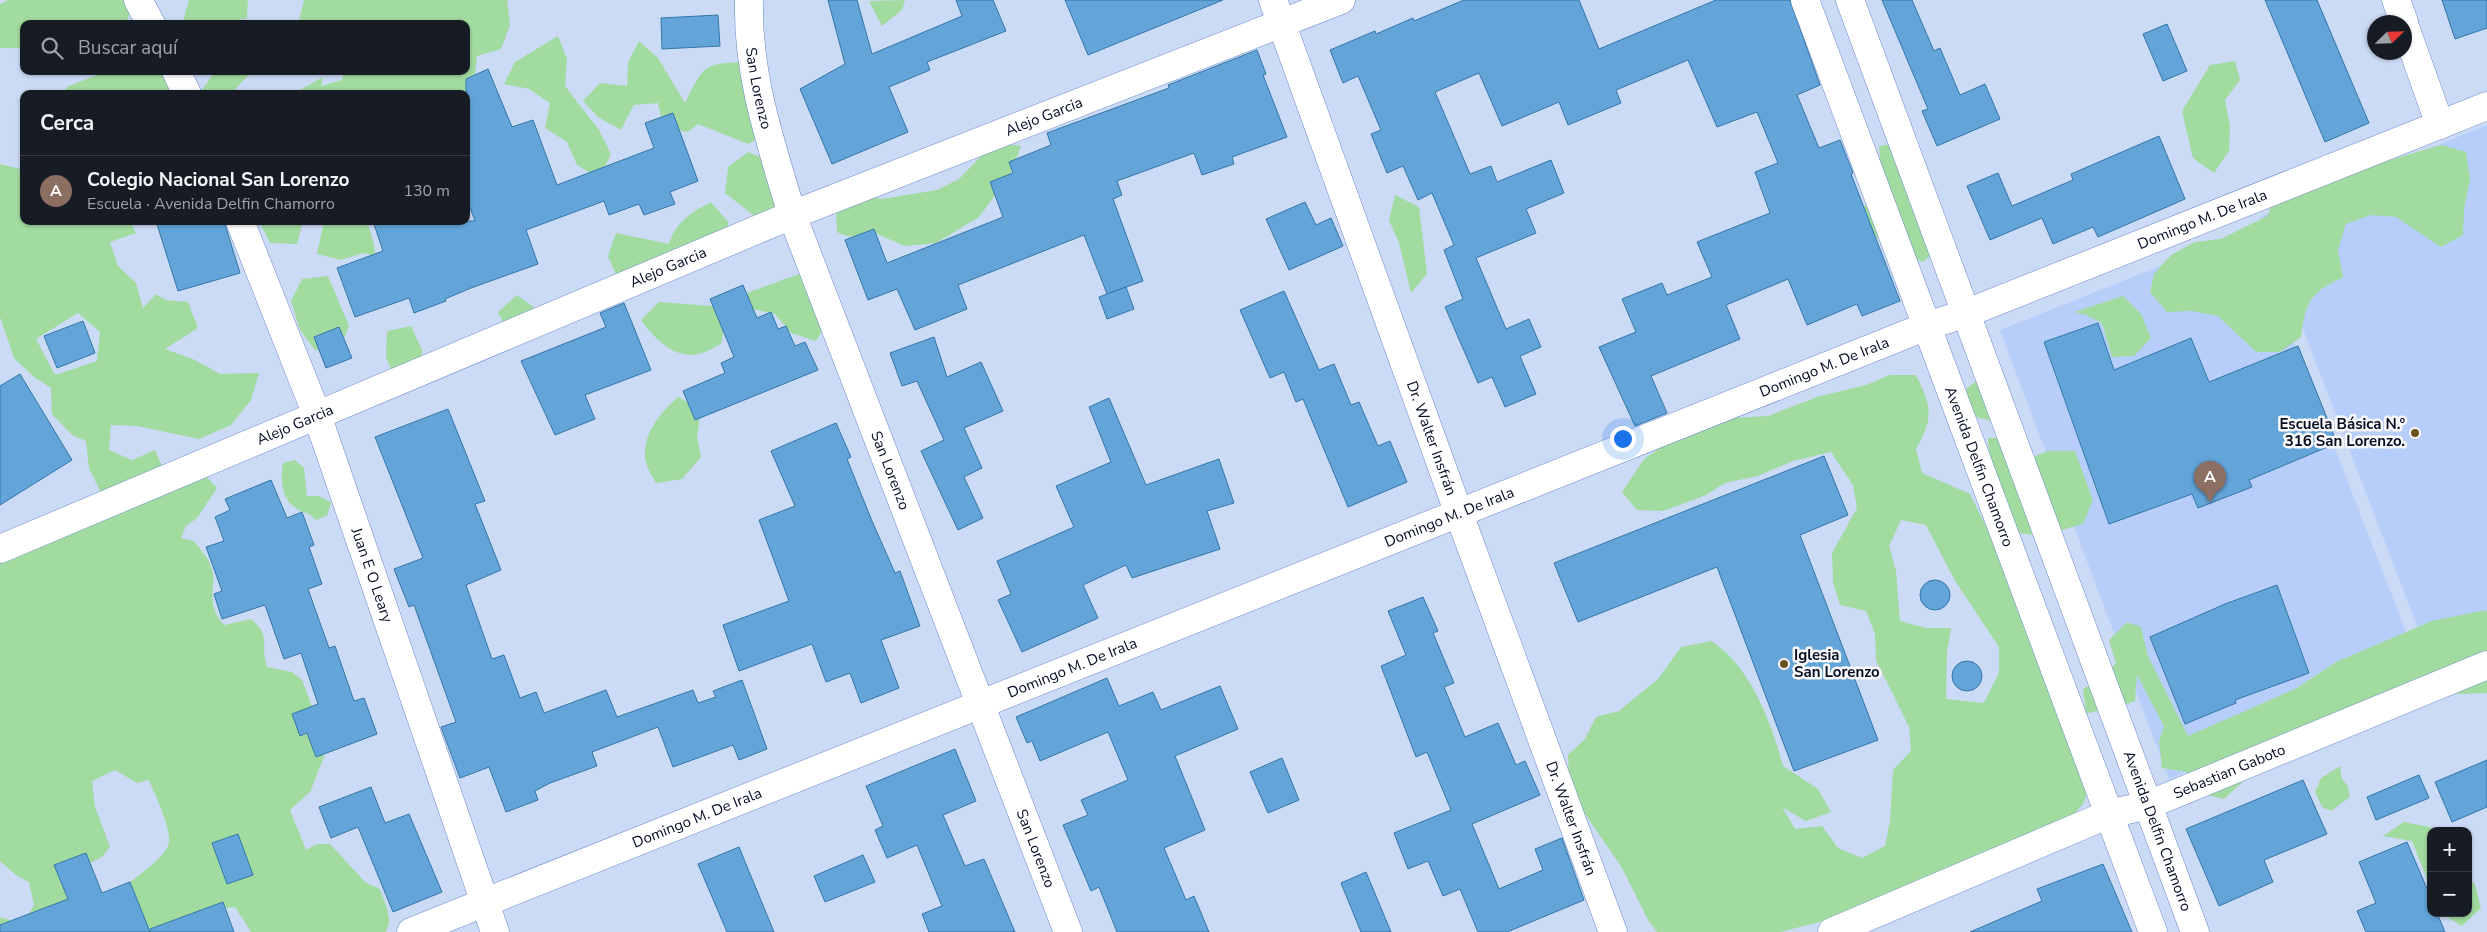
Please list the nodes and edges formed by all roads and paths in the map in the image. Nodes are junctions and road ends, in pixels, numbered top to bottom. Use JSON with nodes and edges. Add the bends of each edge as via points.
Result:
{"nodes":[{"id":1,"x":138,"y":0,"type":"edge"},
{"id":2,"x":749,"y":0,"type":"edge"},
{"id":3,"x":1341,"y":0,"type":"edge"},
{"id":4,"x":1805,"y":0,"type":"edge"},
{"id":5,"x":1850,"y":0,"type":"edge"},
{"id":6,"x":2396,"y":0,"type":"edge"},
{"id":7,"x":1277,"y":12,"type":"edge"},
{"id":8,"x":2401,"y":15,"type":"edge"},
{"id":9,"x":149,"y":20,"type":"edge"},
{"id":10,"x":2412,"y":46,"type":"edge"},
{"id":11,"x":178,"y":75,"type":"edge"},
{"id":12,"x":185,"y":90,"type":"edge"},
{"id":13,"x":2487,"y":106,"type":"edge"},
{"id":14,"x":2440,"y":125,"type":"junction"},
{"id":15,"x":792,"y":216,"type":"junction"},
{"id":16,"x":242,"y":225,"type":"edge"},
{"id":17,"x":1967,"y":314,"type":"junction"},
{"id":18,"x":1927,"y":326,"type":"junction"},
{"id":19,"x":317,"y":415,"type":"junction"},
{"id":20,"x":1458,"y":514,"type":"junction"},
{"id":21,"x":0,"y":550,"type":"edge"},
{"id":22,"x":2487,"y":665,"type":"edge"},
{"id":23,"x":981,"y":706,"type":"junction"},
{"id":24,"x":2148,"y":805,"type":"junction"},
{"id":25,"x":2109,"y":814,"type":"junction"},
{"id":26,"x":484,"y":902,"type":"junction"},
{"id":27,"x":411,"y":932,"type":"edge"},
{"id":28,"x":495,"y":932,"type":"edge"},
{"id":29,"x":1068,"y":932,"type":"edge"},
{"id":30,"x":1613,"y":932,"type":"edge"},
{"id":31,"x":1832,"y":932,"type":"edge"},
{"id":32,"x":2153,"y":932,"type":"edge"},
{"id":33,"x":2195,"y":932,"type":"edge"}],
"edges":[{"from":1,"to":9,"type":"street"},
{"from":2,"to":15,"type":"street","name":"San Lorenzo","via":[[748,36],[757,95]]},
{"from":3,"to":7,"type":"street","name":"Alejo Garcia"},
{"from":4,"to":18,"type":"street","name":"Avenida Delfin Chamorro"},
{"from":5,"to":17,"type":"street","name":"Avenida Delfin Chamorro"},
{"from":6,"to":8,"type":"street"},
{"from":7,"to":15,"type":"street","name":"Alejo Garcia"},
{"from":7,"to":20,"type":"street","name":"Dr. Walter Insfrán"},
{"from":10,"to":14,"type":"street"},
{"from":11,"to":12,"type":"street"},
{"from":13,"to":14,"type":"street","name":"Domingo M. De Irala"},
{"from":14,"to":17,"type":"street","name":"Domingo M. De Irala"},
{"from":15,"to":19,"type":"street","name":"Alejo Garcia"},
{"from":15,"to":23,"type":"street","name":"San Lorenzo"},
{"from":16,"to":19,"type":"street","name":"Juan E O Leary"},
{"from":17,"to":18,"type":"street","name":"Domingo M. De Irala"},
{"from":17,"to":24,"type":"street","name":"Avenida Delfin Chamorro"},
{"from":18,"to":20,"type":"street","name":"Domingo M. De Irala"},
{"from":18,"to":25,"type":"street","name":"Avenida Delfin Chamorro"},
{"from":19,"to":21,"type":"street","name":"Alejo Garcia"},
{"from":19,"to":26,"type":"street","name":"Juan E O Leary"},
{"from":20,"to":23,"type":"street","name":"Domingo M. De Irala"},
{"from":20,"to":30,"type":"street","name":"Dr. Walter Insfrán"},
{"from":22,"to":24,"type":"street","name":"Sebastian Gaboto"},
{"from":23,"to":26,"type":"street","name":"Domingo M. De Irala"},
{"from":23,"to":29,"type":"street","name":"San Lorenzo"},
{"from":24,"to":25,"type":"street","name":"Sebastian Gaboto"},
{"from":24,"to":33,"type":"street","name":"Avenida Delfin Chamorro"},
{"from":25,"to":31,"type":"street","name":"Sebastian Gaboto"},
{"from":25,"to":32,"type":"street","name":"Avenida Delfin Chamorro"},
{"from":26,"to":27,"type":"street","name":"Domingo M. De Irala"},
{"from":26,"to":28,"type":"street","name":"Juan E O Leary"}]}
